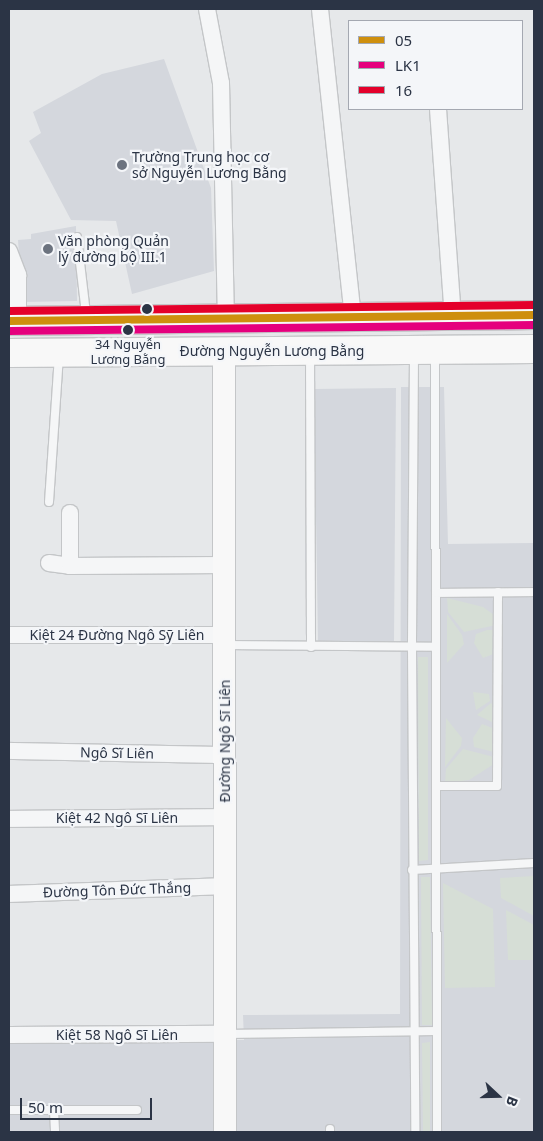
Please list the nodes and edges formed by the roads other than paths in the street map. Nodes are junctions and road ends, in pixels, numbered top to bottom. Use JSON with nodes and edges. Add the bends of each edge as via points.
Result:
{"nodes":[{"id":1,"x":208,"y":9,"type":"edge"},
{"id":2,"x":320,"y":9,"type":"edge"},
{"id":3,"x":438,"y":110,"type":"edge"},
{"id":4,"x":77,"y":237,"type":"dead end"},
{"id":5,"x":9,"y":251,"type":"edge"},
{"id":6,"x":534,"y":315,"type":"edge"},
{"id":7,"x":453,"y":316,"type":"junction"},
{"id":8,"x":353,"y":317,"type":"junction"},
{"id":9,"x":421,"y":317,"type":"junction"},
{"id":10,"x":86,"y":319,"type":"junction"},
{"id":11,"x":226,"y":319,"type":"junction"},
{"id":12,"x":14,"y":321,"type":"edge"},
{"id":13,"x":534,"y":349,"type":"edge"},
{"id":14,"x":310,"y":350,"type":"junction"},
{"id":15,"x":224,"y":351,"type":"junction"},
{"id":16,"x":424,"y":351,"type":"junction"},
{"id":17,"x":59,"y":352,"type":"junction"},
{"id":18,"x":9,"y":353,"type":"edge"},
{"id":19,"x":49,"y":502,"type":"dead end"},
{"id":20,"x":70,"y":513,"type":"dead end"},
{"id":21,"x":49,"y":563,"type":"dead end"},
{"id":22,"x":224,"y":565,"type":"junction"},
{"id":23,"x":70,"y":566,"type":"junction"},
{"id":24,"x":498,"y":592,"type":"junction"},
{"id":25,"x":534,"y":592,"type":"edge"},
{"id":26,"x":436,"y":593,"type":"junction"},
{"id":27,"x":9,"y":635,"type":"edge"},
{"id":28,"x":224,"y":640,"type":"junction"},
{"id":29,"x":311,"y":646,"type":"junction"},
{"id":30,"x":436,"y":647,"type":"junction"},
{"id":31,"x":412,"y":649,"type":"junction"},
{"id":32,"x":9,"y":751,"type":"edge"},
{"id":33,"x":225,"y":755,"type":"junction"},
{"id":34,"x":436,"y":786,"type":"junction"},
{"id":35,"x":225,"y":817,"type":"junction"},
{"id":36,"x":9,"y":819,"type":"edge"},
{"id":37,"x":534,"y":864,"type":"edge"},
{"id":38,"x":412,"y":870,"type":"junction"},
{"id":39,"x":436,"y":870,"type":"junction"},
{"id":40,"x":226,"y":886,"type":"junction"},
{"id":41,"x":9,"y":894,"type":"edge"},
{"id":42,"x":436,"y":1031,"type":"junction"},
{"id":43,"x":413,"y":1033,"type":"junction"},
{"id":44,"x":226,"y":1034,"type":"junction"},
{"id":45,"x":9,"y":1035,"type":"edge"},
{"id":46,"x":9,"y":1110,"type":"edge"},
{"id":47,"x":137,"y":1110,"type":"dead end"},
{"id":48,"x":54,"y":1111,"type":"junction"},
{"id":49,"x":55,"y":1132,"type":"edge"},
{"id":50,"x":225,"y":1132,"type":"edge"},
{"id":51,"x":415,"y":1132,"type":"edge"},
{"id":52,"x":436,"y":1132,"type":"edge"}],
"edges":[{"from":1,"to":11,"type":"street","via":[[221,84]]},
{"from":2,"to":8,"type":"street"},
{"from":3,"to":7,"type":"street"},
{"from":4,"to":10,"type":"lane"},
{"from":5,"to":12,"type":"street","via":[[18,275]]},
{"from":6,"to":7,"type":"highway"},
{"from":7,"to":9,"type":"highway"},
{"from":8,"to":9,"type":"highway"},
{"from":8,"to":11,"type":"highway"},
{"from":9,"to":16,"type":"highway"},
{"from":10,"to":11,"type":"highway"},
{"from":10,"to":12,"type":"highway"},
{"from":13,"to":16,"type":"highway","name":"Đường Nguyễn Lương Bằng"},
{"from":14,"to":15,"type":"highway","name":"Đường Nguyễn Lương Bằng"},
{"from":14,"to":16,"type":"highway","name":"Đường Nguyễn Lương Bằng"},
{"from":14,"to":29,"type":"lane"},
{"from":15,"to":17,"type":"highway","name":"Đường Nguyễn Lương Bằng"},
{"from":15,"to":22,"type":"street","name":"Đường Ngô Sĩ Liên"},
{"from":16,"to":26,"type":"lane"},
{"from":16,"to":31,"type":"lane"},
{"from":17,"to":18,"type":"highway","name":"Đường Nguyễn Lương Bằng"},
{"from":17,"to":19,"type":"lane"},
{"from":20,"to":23,"type":"street"},
{"from":21,"to":23,"type":"street"},
{"from":22,"to":23,"type":"street"},
{"from":22,"to":28,"type":"street","name":"Đường Ngô Sĩ Liên"},
{"from":24,"to":25,"type":"lane"},
{"from":24,"to":26,"type":"lane"},
{"from":24,"to":34,"type":"lane","via":[[497,786]]},
{"from":26,"to":30,"type":"lane"},
{"from":27,"to":28,"type":"street","name":"Kiệt 24 Đường Ngô Sỹ Liên"},
{"from":28,"to":29,"type":"lane"},
{"from":28,"to":33,"type":"street","name":"Đường Ngô Sĩ Liên"},
{"from":29,"to":31,"type":"lane"},
{"from":30,"to":31,"type":"lane"},
{"from":30,"to":34,"type":"lane"},
{"from":31,"to":38,"type":"lane"},
{"from":32,"to":33,"type":"street","name":"Ngô Sĩ Liên"},
{"from":33,"to":35,"type":"street","name":"Đường Ngô Sĩ Liên"},
{"from":34,"to":39,"type":"lane"},
{"from":35,"to":36,"type":"street","name":"Kiệt 42 Ngô Sĩ Liên"},
{"from":35,"to":40,"type":"street","name":"Đường Ngô Sĩ Liên"},
{"from":37,"to":39,"type":"lane"},
{"from":38,"to":39,"type":"lane"},
{"from":38,"to":43,"type":"lane"},
{"from":39,"to":42,"type":"lane"},
{"from":40,"to":41,"type":"street","name":"Đường Tôn Đức Thắng"},
{"from":40,"to":44,"type":"street","name":"Đường Ngô Sĩ Liên"},
{"from":42,"to":43,"type":"lane"},
{"from":42,"to":52,"type":"lane"},
{"from":43,"to":44,"type":"lane"},
{"from":43,"to":51,"type":"lane"},
{"from":44,"to":45,"type":"street","name":"Kiệt 58 Ngô Sĩ Liên"},
{"from":44,"to":50,"type":"street","name":"Đường Ngô Sĩ Liên"},
{"from":46,"to":48,"type":"lane"},
{"from":47,"to":48,"type":"lane"},
{"from":48,"to":49,"type":"lane"}]}
